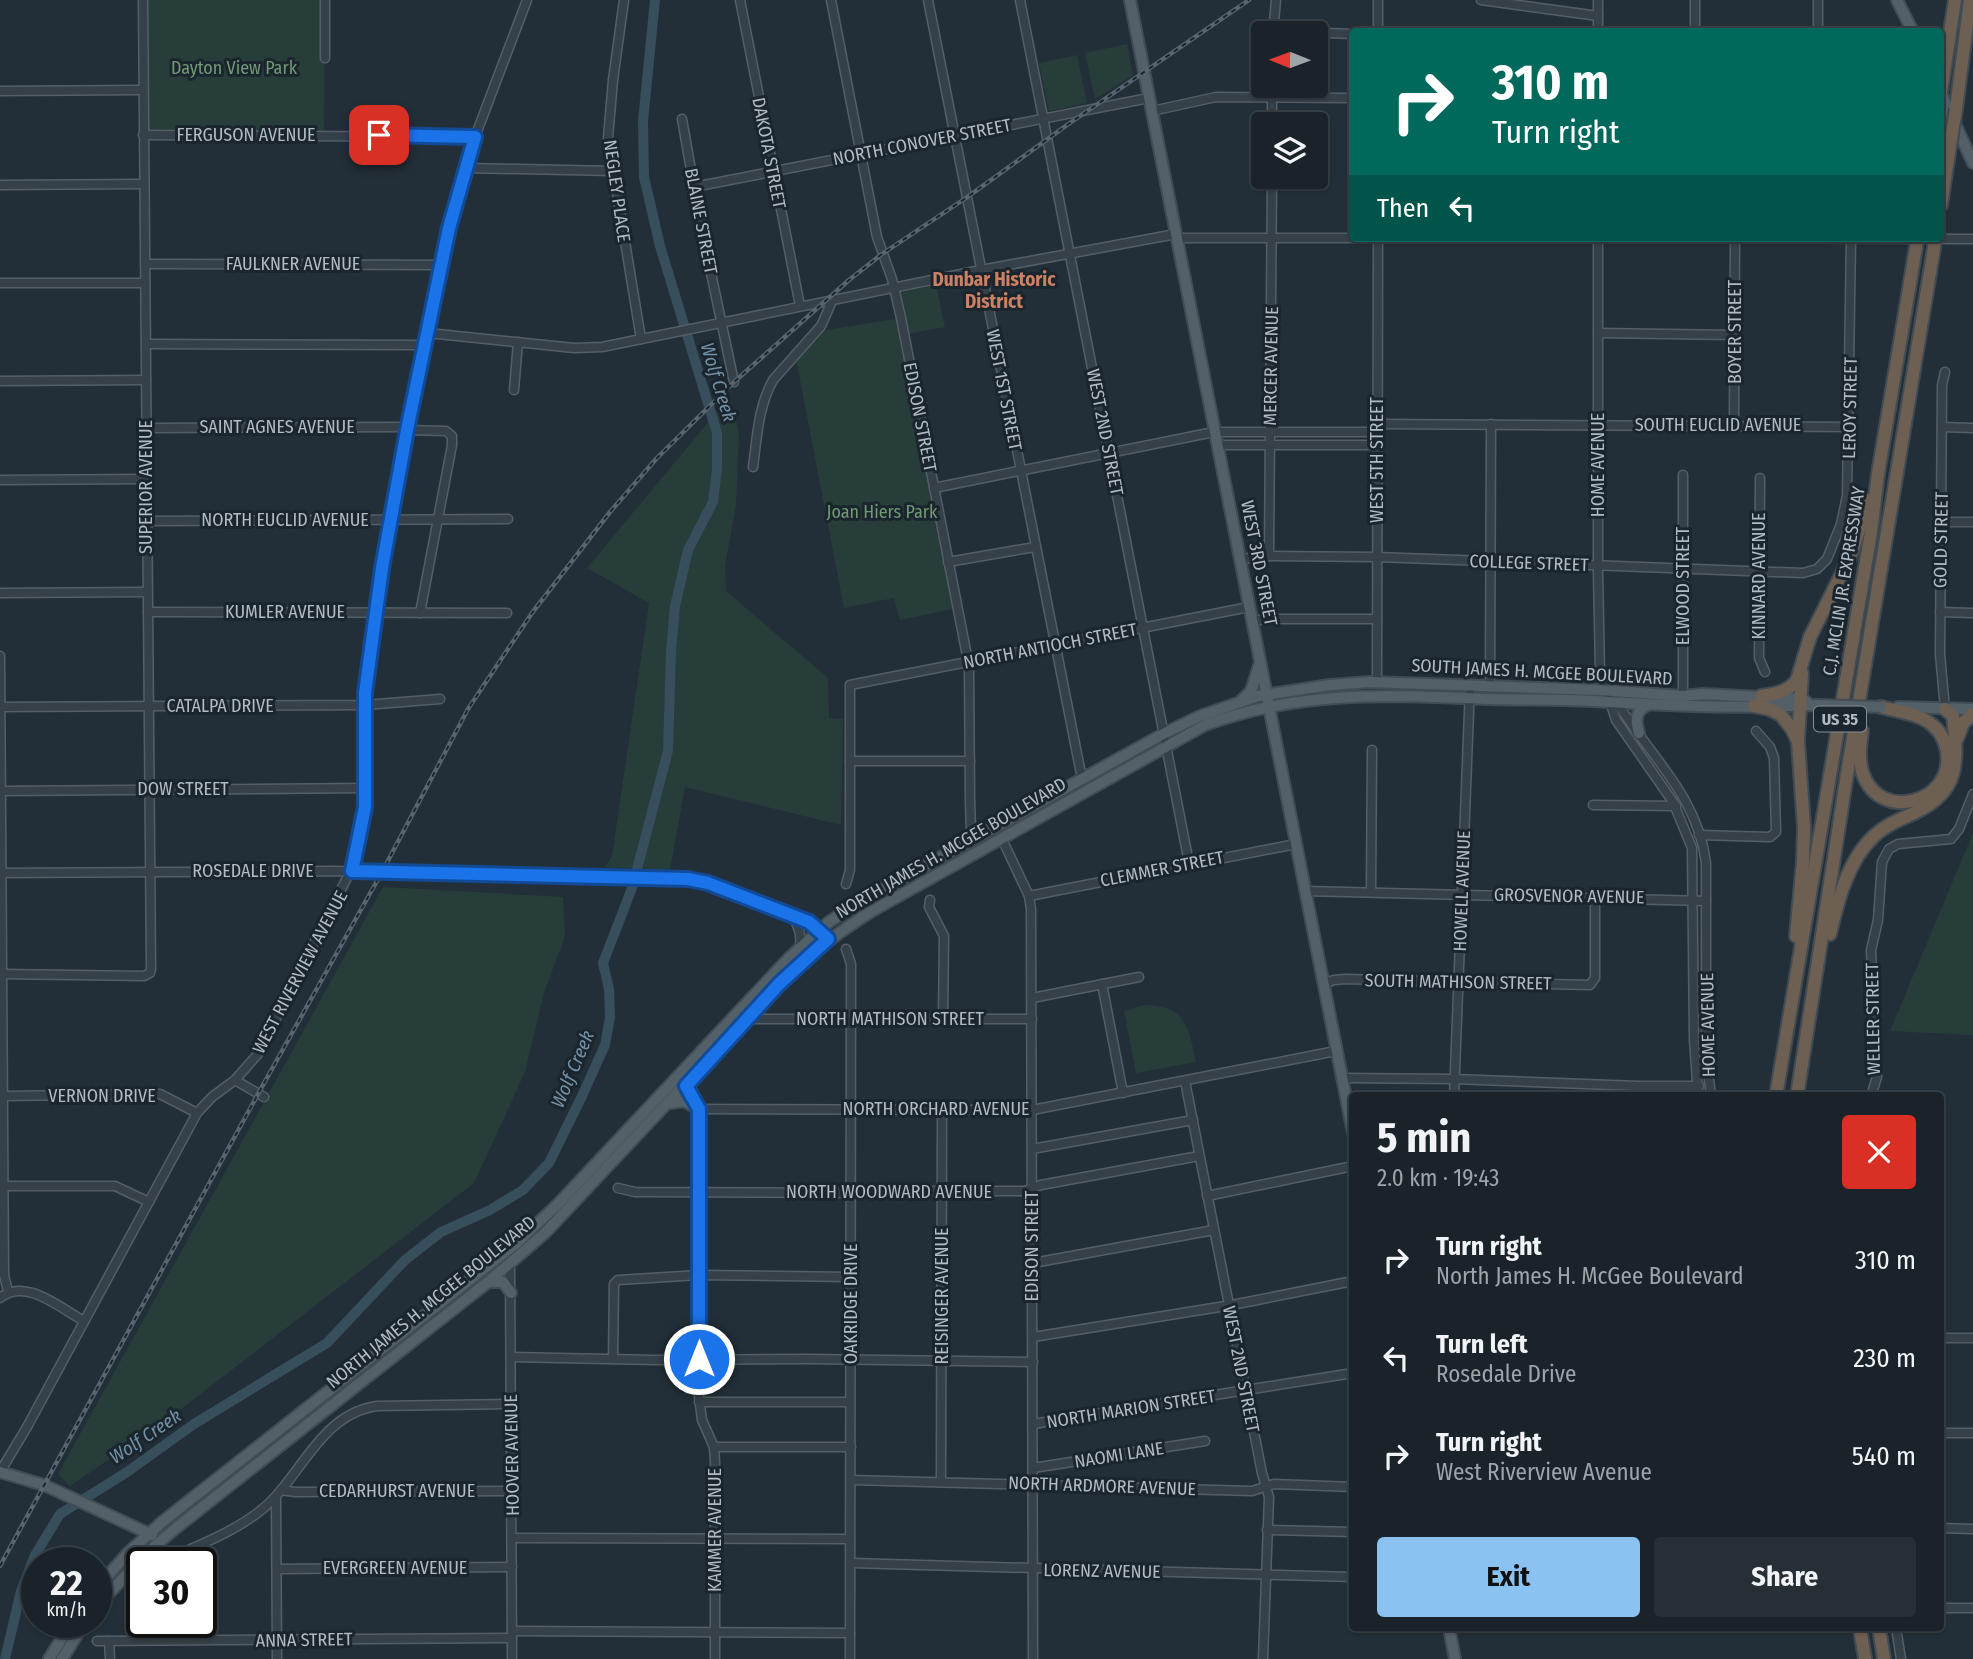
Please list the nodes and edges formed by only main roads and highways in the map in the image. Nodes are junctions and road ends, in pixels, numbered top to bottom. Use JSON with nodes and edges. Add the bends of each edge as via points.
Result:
{"nodes":[{"id":1,"x":1130,"y":0,"type":"edge"},
{"id":2,"x":1898,"y":0,"type":"edge"},
{"id":3,"x":1906,"y":0,"type":"edge"},
{"id":4,"x":1955,"y":0,"type":"edge"},
{"id":5,"x":1970,"y":0,"type":"edge"},
{"id":6,"x":1973,"y":5,"type":"edge"},
{"id":7,"x":1906,"y":18,"type":"junction"},
{"id":8,"x":1969,"y":22,"type":"junction"},
{"id":9,"x":1911,"y":28,"type":"edge"},
{"id":10,"x":1944,"y":70,"type":"edge"},
{"id":11,"x":1944,"y":99,"type":"edge"},
{"id":12,"x":1972,"y":157,"type":"edge"},
{"id":13,"x":1944,"y":185,"type":"edge"},
{"id":14,"x":1916,"y":243,"type":"edge"},
{"id":15,"x":1935,"y":243,"type":"edge"},
{"id":16,"x":1878,"y":474,"type":"junction"},
{"id":17,"x":1259,"y":660,"type":"junction"},
{"id":18,"x":1802,"y":668,"type":"junction"},
{"id":19,"x":1864,"y":674,"type":"junction"},
{"id":20,"x":1266,"y":695,"type":"junction"},
{"id":21,"x":1757,"y":701,"type":"junction"},
{"id":22,"x":1240,"y":702,"type":"junction"},
{"id":23,"x":1800,"y":703,"type":"junction"},
{"id":24,"x":1648,"y":705,"type":"junction"},
{"id":25,"x":1268,"y":707,"type":"junction"},
{"id":26,"x":1881,"y":707,"type":"junction"},
{"id":27,"x":1945,"y":709,"type":"junction"},
{"id":28,"x":1973,"y":711,"type":"edge"},
{"id":29,"x":1639,"y":733,"type":"road end"},
{"id":30,"x":1798,"y":742,"type":"junction"},
{"id":31,"x":1952,"y":751,"type":"junction"},
{"id":32,"x":1797,"y":963,"type":"junction"},
{"id":33,"x":1817,"y":974,"type":"junction"},
{"id":34,"x":1777,"y":1092,"type":"edge"},
{"id":35,"x":1798,"y":1092,"type":"edge"},
{"id":36,"x":668,"y":1104,"type":"junction"},
{"id":37,"x":699,"y":1109,"type":"road end"},
{"id":38,"x":1349,"y":1113,"type":"edge"},
{"id":39,"x":507,"y":1258,"type":"junction"},
{"id":40,"x":488,"y":1282,"type":"junction"},
{"id":41,"x":511,"y":1293,"type":"road end"},
{"id":42,"x":0,"y":1472,"type":"edge"},
{"id":43,"x":148,"y":1533,"type":"junction"},
{"id":44,"x":161,"y":1540,"type":"junction"},
{"id":45,"x":112,"y":1572,"type":"edge"},
{"id":46,"x":112,"y":1591,"type":"edge"},
{"id":47,"x":1450,"y":1631,"type":"edge"},
{"id":48,"x":1860,"y":1631,"type":"edge"},
{"id":49,"x":1879,"y":1631,"type":"edge"},
{"id":50,"x":62,"y":1638,"type":"edge"},
{"id":51,"x":75,"y":1638,"type":"edge"},
{"id":52,"x":49,"y":1659,"type":"edge"},
{"id":53,"x":62,"y":1659,"type":"edge"},
{"id":54,"x":1455,"y":1659,"type":"edge"},
{"id":55,"x":1865,"y":1659,"type":"edge"},
{"id":56,"x":1884,"y":1659,"type":"edge"}],
"edges":[{"from":1,"to":17,"type":"main road","name":"WEST 3RD STREET"},
{"from":2,"to":7,"type":"main road"},
{"from":3,"to":7,"type":"main road"},
{"from":4,"to":10,"type":"highway"},
{"from":5,"to":8,"type":"highway"},
{"from":6,"to":8,"type":"highway"},
{"from":7,"to":9,"type":"main road"},
{"from":8,"to":13,"type":"highway","bridge":true},
{"from":11,"to":12,"type":"main road"},
{"from":14,"to":16,"type":"highway","name":"C.J. MCLIN JR. EXPRESSWAY","number":"US 35"},
{"from":15,"to":19,"type":"highway","name":"C.J. MCLIN JR. EXPRESSWAY","number":"US 35"},
{"from":16,"to":18,"type":"highway","via":[[1858,535],[1814,626]]},
{"from":16,"to":32,"type":"highway","name":"C.J. MCLIN JR. EXPRESSWAY","number":"US 35"},
{"from":17,"to":20,"type":"main road","name":"WEST 3RD STREET"},
{"from":17,"to":22,"type":"main road","via":[[1251,691]]},
{"from":18,"to":21,"type":"highway","via":[[1787,690]]},
{"from":18,"to":23,"type":"highway"},
{"from":19,"to":31,"type":"highway","via":[[1860,760],[1867,783],[1876,793],[1897,803],[1923,799],[1943,779]]},
{"from":19,"to":33,"type":"highway","name":"C.J. MCLIN JR. EXPRESSWAY","number":"US 35"},
{"from":20,"to":21,"type":"main road","name":"SOUTH JAMES H. MCGEE BOULEVARD","via":[[1377,682],[1703,694]]},
{"from":20,"to":22,"type":"main road","name":"NORTH JAMES H. MCGEE BOULEVARD"},
{"from":20,"to":25,"type":"main road","name":"WEST 3RD STREET"},
{"from":21,"to":23,"type":"main road","name":"SOUTH JAMES H. MCGEE BOULEVARD"},
{"from":21,"to":24,"type":"main road","name":"SOUTH JAMES H. MCGEE BOULEVARD"},
{"from":21,"to":30,"type":"highway","via":[[1781,715]]},
{"from":22,"to":39,"type":"main road","name":"NORTH JAMES H. MCGEE BOULEVARD","via":[[1165,733],[856,904],[818,931]]},
{"from":23,"to":26,"type":"main road","name":"SOUTH JAMES H. MCGEE BOULEVARD","bridge":true},
{"from":23,"to":30,"type":"highway"},
{"from":24,"to":25,"type":"main road","name":"SOUTH JAMES H. MCGEE BOULEVARD","via":[[1358,695]]},
{"from":24,"to":29,"type":"main road","via":[[1636,717]]},
{"from":25,"to":36,"type":"main road","name":"NORTH JAMES H. MCGEE BOULEVARD","via":[[1205,725],[828,939],[787,976]]},
{"from":25,"to":38,"type":"main road","name":"WEST 3RD STREET"},
{"from":26,"to":27,"type":"main road","name":"SOUTH JAMES H. MCGEE BOULEVARD"},
{"from":26,"to":31,"type":"highway","via":[[1929,722]]},
{"from":27,"to":28,"type":"main road","name":"SOUTH JAMES H. MCGEE BOULEVARD"},
{"from":27,"to":31,"type":"highway"},
{"from":28,"to":31,"type":"highway","via":[[1959,729]]},
{"from":30,"to":32,"type":"highway","via":[[1804,838]]},
{"from":31,"to":33,"type":"highway","via":[[1955,769],[1944,792],[1876,834],[1856,859]]},
{"from":32,"to":34,"type":"highway","name":"C.J. MCLIN JR. EXPRESSWAY","number":"US 35"},
{"from":33,"to":35,"type":"highway","name":"C.J. MCLIN JR. EXPRESSWAY","number":"US 35"},
{"from":36,"to":37,"type":"main road","via":[[684,1101]]},
{"from":36,"to":39,"type":"main road","name":"NORTH JAMES H. MCGEE BOULEVARD","via":[[570,1208]]},
{"from":39,"to":40,"type":"main road","name":"NORTH JAMES H. MCGEE BOULEVARD"},
{"from":39,"to":43,"type":"main road","name":"NORTH JAMES H. MCGEE BOULEVARD"},
{"from":40,"to":41,"type":"main road","via":[[503,1283]]},
{"from":40,"to":44,"type":"main road","name":"NORTH JAMES H. MCGEE BOULEVARD"},
{"from":42,"to":43,"type":"main road","via":[[44,1485]]},
{"from":43,"to":44,"type":"main road"},
{"from":43,"to":45,"type":"main road","name":"NORTH JAMES H. MCGEE BOULEVARD"},
{"from":44,"to":46,"type":"main road","name":"NORTH JAMES H. MCGEE BOULEVARD"},
{"from":47,"to":54,"type":"main road"},
{"from":48,"to":55,"type":"highway"},
{"from":49,"to":56,"type":"highway"},
{"from":50,"to":52,"type":"main road"},
{"from":51,"to":53,"type":"main road"}]}
